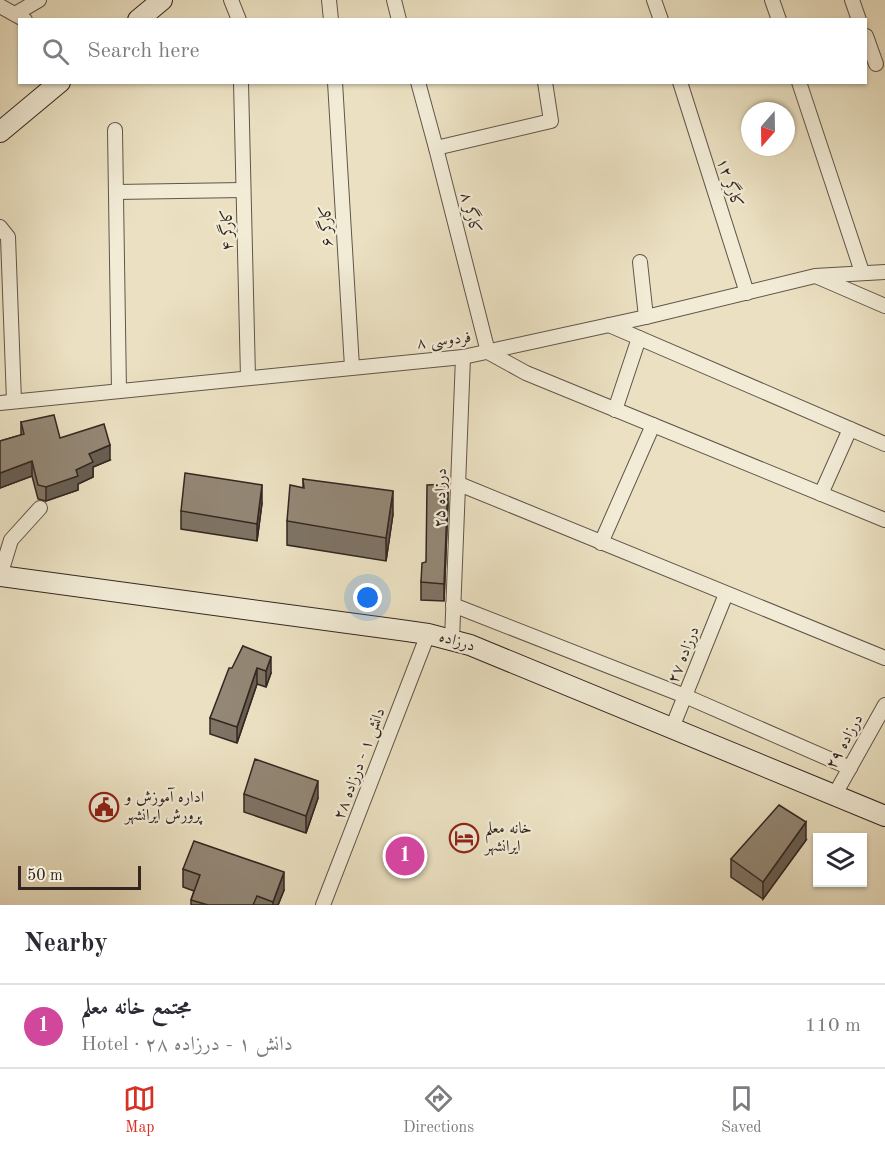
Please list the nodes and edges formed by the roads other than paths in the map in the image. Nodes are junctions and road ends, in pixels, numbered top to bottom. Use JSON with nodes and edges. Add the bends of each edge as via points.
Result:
{"nodes":[{"id":1,"x":39,"y":0,"type":"edge"},
{"id":2,"x":162,"y":0,"type":"edge"},
{"id":3,"x":231,"y":0,"type":"edge"},
{"id":4,"x":329,"y":0,"type":"edge"},
{"id":5,"x":394,"y":0,"type":"edge"},
{"id":6,"x":654,"y":0,"type":"edge"},
{"id":7,"x":772,"y":0,"type":"edge"},
{"id":8,"x":852,"y":0,"type":"edge"},
{"id":9,"x":0,"y":6,"type":"edge"},
{"id":10,"x":20,"y":17,"type":"edge"},
{"id":11,"x":140,"y":18,"type":"edge"},
{"id":12,"x":238,"y":18,"type":"edge"},
{"id":13,"x":331,"y":18,"type":"edge"},
{"id":14,"x":398,"y":18,"type":"edge"},
{"id":15,"x":660,"y":18,"type":"edge"},
{"id":16,"x":778,"y":18,"type":"edge"},
{"id":17,"x":858,"y":18,"type":"edge"},
{"id":18,"x":867,"y":39,"type":"edge"},
{"id":19,"x":876,"y":64,"type":"dead end"},
{"id":20,"x":58,"y":84,"type":"edge"},
{"id":21,"x":241,"y":84,"type":"edge"},
{"id":22,"x":335,"y":84,"type":"edge"},
{"id":23,"x":419,"y":84,"type":"edge"},
{"id":24,"x":545,"y":84,"type":"edge"},
{"id":25,"x":681,"y":84,"type":"edge"},
{"id":26,"x":801,"y":84,"type":"edge"},
{"id":27,"x":115,"y":130,"type":"dead end"},
{"id":28,"x":0,"y":132,"type":"edge"},
{"id":29,"x":436,"y":148,"type":"junction"},
{"id":30,"x":243,"y":190,"type":"junction"},
{"id":31,"x":116,"y":192,"type":"junction"},
{"id":32,"x":0,"y":227,"type":"edge"},
{"id":33,"x":640,"y":262,"type":"dead end"},
{"id":34,"x":862,"y":272,"type":"junction"},
{"id":35,"x":885,"y":272,"type":"edge"},
{"id":36,"x":815,"y":276,"type":"junction"},
{"id":37,"x":747,"y":292,"type":"junction"},
{"id":38,"x":885,"y":306,"type":"edge"},
{"id":39,"x":646,"y":317,"type":"junction"},
{"id":40,"x":609,"y":325,"type":"junction"},
{"id":41,"x":639,"y":338,"type":"junction"},
{"id":42,"x":488,"y":352,"type":"junction"},
{"id":43,"x":463,"y":357,"type":"junction"},
{"id":44,"x":352,"y":367,"type":"junction"},
{"id":45,"x":248,"y":378,"type":"junction"},
{"id":46,"x":119,"y":391,"type":"junction"},
{"id":47,"x":15,"y":401,"type":"junction"},
{"id":48,"x":0,"y":403,"type":"edge"},
{"id":49,"x":615,"y":410,"type":"junction"},
{"id":50,"x":653,"y":425,"type":"junction"},
{"id":51,"x":850,"y":429,"type":"junction"},
{"id":52,"x":885,"y":444,"type":"edge"},
{"id":53,"x":459,"y":484,"type":"junction"},
{"id":54,"x":821,"y":494,"type":"junction"},
{"id":55,"x":40,"y":508,"type":"dead end"},
{"id":56,"x":885,"y":520,"type":"edge"},
{"id":57,"x":601,"y":543,"type":"junction"},
{"id":58,"x":0,"y":576,"type":"edge"},
{"id":59,"x":726,"y":594,"type":"junction"},
{"id":60,"x":453,"y":605,"type":"junction"},
{"id":61,"x":428,"y":634,"type":"junction"},
{"id":62,"x":452,"y":640,"type":"junction"},
{"id":63,"x":885,"y":658,"type":"edge"},
{"id":64,"x":685,"y":696,"type":"junction"},
{"id":65,"x":885,"y":705,"type":"edge"},
{"id":66,"x":672,"y":728,"type":"junction"},
{"id":67,"x":850,"y":768,"type":"junction"},
{"id":68,"x":834,"y":796,"type":"junction"},
{"id":69,"x":885,"y":816,"type":"edge"},
{"id":70,"x":323,"y":905,"type":"edge"}],
"edges":[{"from":1,"to":10,"type":"street"},
{"from":2,"to":11,"type":"main road"},
{"from":3,"to":12,"type":"street"},
{"from":4,"to":13,"type":"street"},
{"from":5,"to":14,"type":"street"},
{"from":6,"to":15,"type":"street"},
{"from":7,"to":16,"type":"street"},
{"from":8,"to":17,"type":"street"},
{"from":9,"to":10,"type":"street"},
{"from":18,"to":19,"type":"street"},
{"from":20,"to":28,"type":"main road"},
{"from":21,"to":30,"type":"street","name":"کارگر ۴"},
{"from":22,"to":44,"type":"street","name":"کارگر ۶"},
{"from":23,"to":29,"type":"street","name":"کارگر ۸"},
{"from":24,"to":29,"type":"street","via":[[551,121]]},
{"from":25,"to":37,"type":"street","name":"کارگر ۱۲"},
{"from":26,"to":34,"type":"street"},
{"from":27,"to":31,"type":"street"},
{"from":29,"to":42,"type":"street","name":"کارگر ۸"},
{"from":30,"to":31,"type":"street"},
{"from":30,"to":45,"type":"street","name":"کارگر ۴"},
{"from":31,"to":46,"type":"street"},
{"from":32,"to":47,"type":"street","via":[[9,237]]},
{"from":33,"to":39,"type":"street"},
{"from":34,"to":35,"type":"street","name":"فردوسی ۸"},
{"from":34,"to":36,"type":"street","name":"فردوسی ۸"},
{"from":36,"to":37,"type":"street","name":"فردوسی ۸"},
{"from":36,"to":38,"type":"street"},
{"from":37,"to":39,"type":"street","name":"فردوسی ۸"},
{"from":39,"to":40,"type":"street","name":"فردوسی ۸"},
{"from":40,"to":41,"type":"street"},
{"from":40,"to":42,"type":"street","name":"فردوسی ۸"},
{"from":41,"to":49,"type":"street"},
{"from":41,"to":51,"type":"street"},
{"from":42,"to":43,"type":"street","name":"فردوسی ۸"},
{"from":42,"to":49,"type":"street","via":[[526,373]]},
{"from":43,"to":44,"type":"street","name":"فردوسی ۸"},
{"from":43,"to":53,"type":"street","name":"درزاده ۲۵"},
{"from":44,"to":45,"type":"street","name":"فردوسی ۸"},
{"from":45,"to":46,"type":"street","name":"فردوسی ۸"},
{"from":46,"to":47,"type":"street","name":"فردوسی ۸"},
{"from":47,"to":48,"type":"street","name":"فردوسی ۸"},
{"from":49,"to":50,"type":"street"},
{"from":50,"to":54,"type":"street"},
{"from":50,"to":57,"type":"street"},
{"from":51,"to":52,"type":"street"},
{"from":51,"to":54,"type":"street"},
{"from":53,"to":57,"type":"street"},
{"from":53,"to":60,"type":"street","name":"درزاده ۲۵"},
{"from":54,"to":56,"type":"street"},
{"from":55,"to":58,"type":"street","via":[[11,540]]},
{"from":57,"to":59,"type":"street"},
{"from":58,"to":61,"type":"main road","name":"درزاده"},
{"from":59,"to":63,"type":"street"},
{"from":59,"to":64,"type":"street","name":"درزاده ۲۷"},
{"from":60,"to":62,"type":"street","name":"درزاده ۲۵"},
{"from":60,"to":64,"type":"street"},
{"from":61,"to":62,"type":"main road","name":"درزاده"},
{"from":61,"to":70,"type":"street","name":"دانش ۱ - درزاده ۲۸"},
{"from":62,"to":66,"type":"main road","name":"درزاده"},
{"from":64,"to":66,"type":"street","name":"درزاده ۲۷"},
{"from":64,"to":67,"type":"street"},
{"from":65,"to":67,"type":"street","name":"درزاده ۲۹"},
{"from":66,"to":68,"type":"main road","name":"درزاده"},
{"from":67,"to":68,"type":"street","name":"درزاده ۲۹"},
{"from":68,"to":69,"type":"main road","name":"درزاده"}]}
